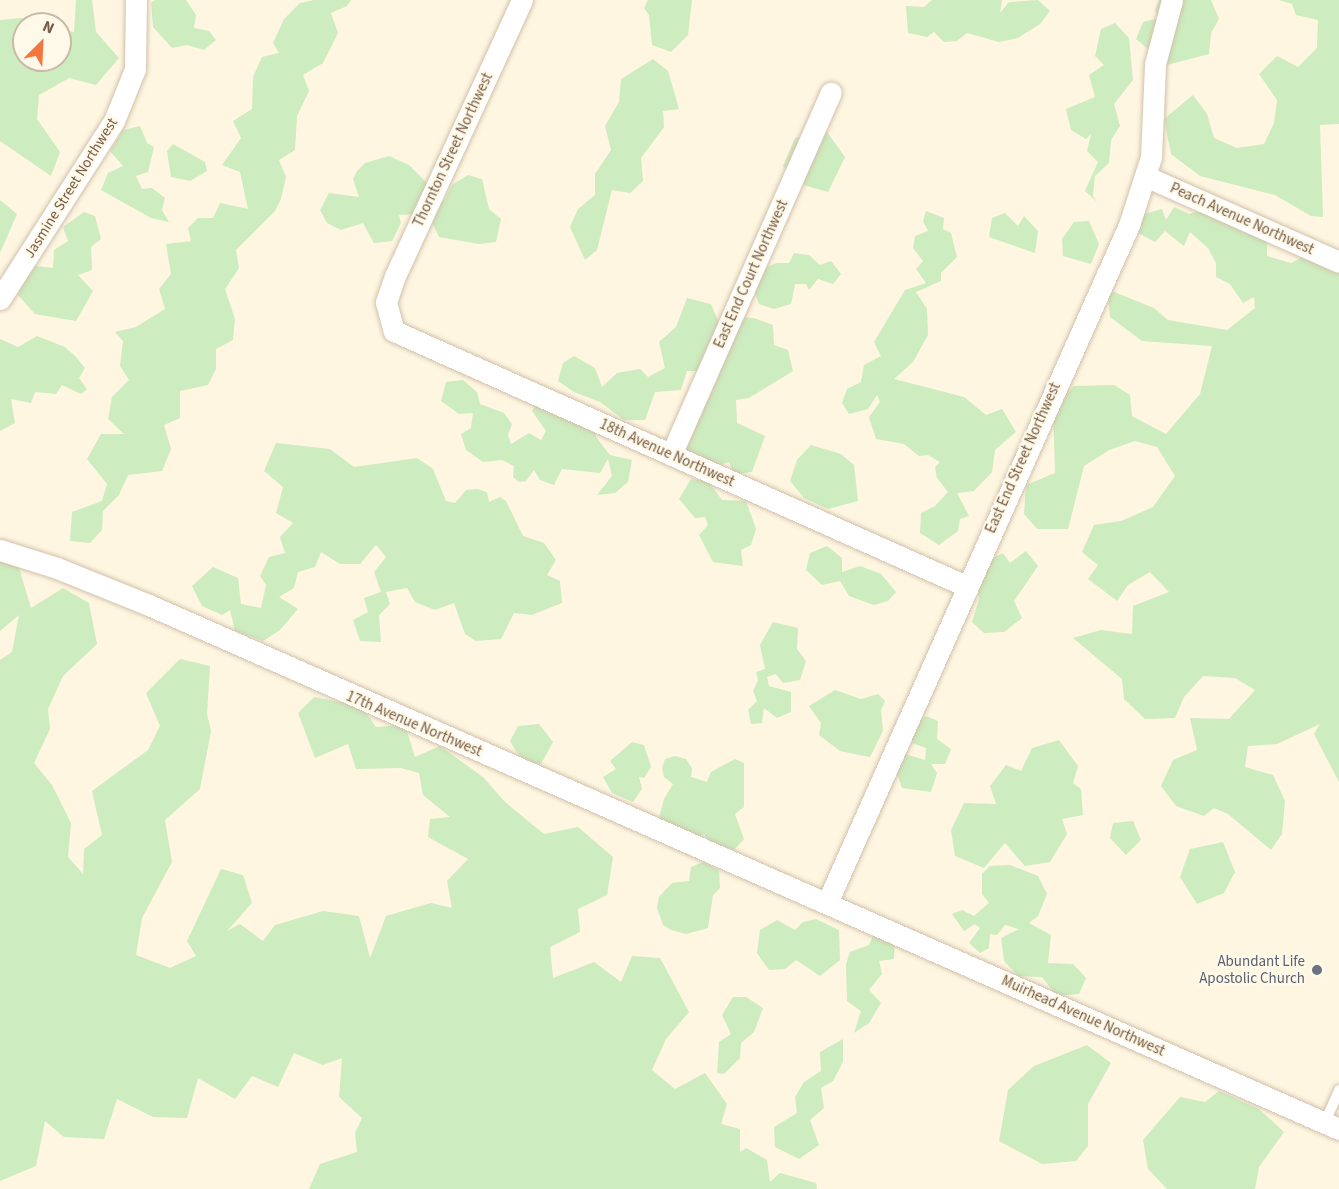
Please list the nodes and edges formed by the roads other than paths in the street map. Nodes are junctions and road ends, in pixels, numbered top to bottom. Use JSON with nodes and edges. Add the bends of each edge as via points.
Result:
{"nodes":[{"id":1,"x":136,"y":0,"type":"edge"},
{"id":2,"x":522,"y":0,"type":"edge"},
{"id":3,"x":1172,"y":0,"type":"edge"},
{"id":4,"x":831,"y":93,"type":"dead end"},
{"id":5,"x":1145,"y":176,"type":"junction"},
{"id":6,"x":1339,"y":262,"type":"edge"},
{"id":7,"x":0,"y":300,"type":"edge"},
{"id":8,"x":386,"y":302,"type":"joint"},
{"id":9,"x":671,"y":455,"type":"junction"},
{"id":10,"x":0,"y":550,"type":"edge"},
{"id":11,"x":966,"y":586,"type":"junction"},
{"id":12,"x":827,"y":903,"type":"junction"},
{"id":13,"x":1339,"y":1089,"type":"edge"},
{"id":14,"x":1332,"y":1125,"type":"edge"}],
"edges":[{"from":1,"to":7,"type":"street","name":"Jasmine Street Northwest","via":[[135,69],[114,122]]},
{"from":2,"to":8,"type":"street","name":"Thornton Street Northwest"},
{"from":3,"to":5,"type":"street","name":"East End Street Northwest","via":[[1155,64],[1151,157]]},
{"from":4,"to":9,"type":"street","name":"East End Court Northwest"},
{"from":5,"to":6,"type":"street","name":"Peach Avenue Northwest"},
{"from":5,"to":11,"type":"street","name":"East End Street Northwest","via":[[1129,225]]},
{"from":8,"to":9,"type":"street","name":"18th Avenue Northwest","via":[[394,330]]},
{"from":9,"to":11,"type":"street","name":"18th Avenue Northwest"},
{"from":10,"to":12,"type":"street","name":"17th Avenue Northwest","via":[[150,605],[349,696]]},
{"from":11,"to":12,"type":"street","name":"East End Street Northwest"},
{"from":12,"to":14,"type":"street","name":"Muirhead Avenue Northwest"},
{"from":13,"to":14,"type":"lane"}]}
